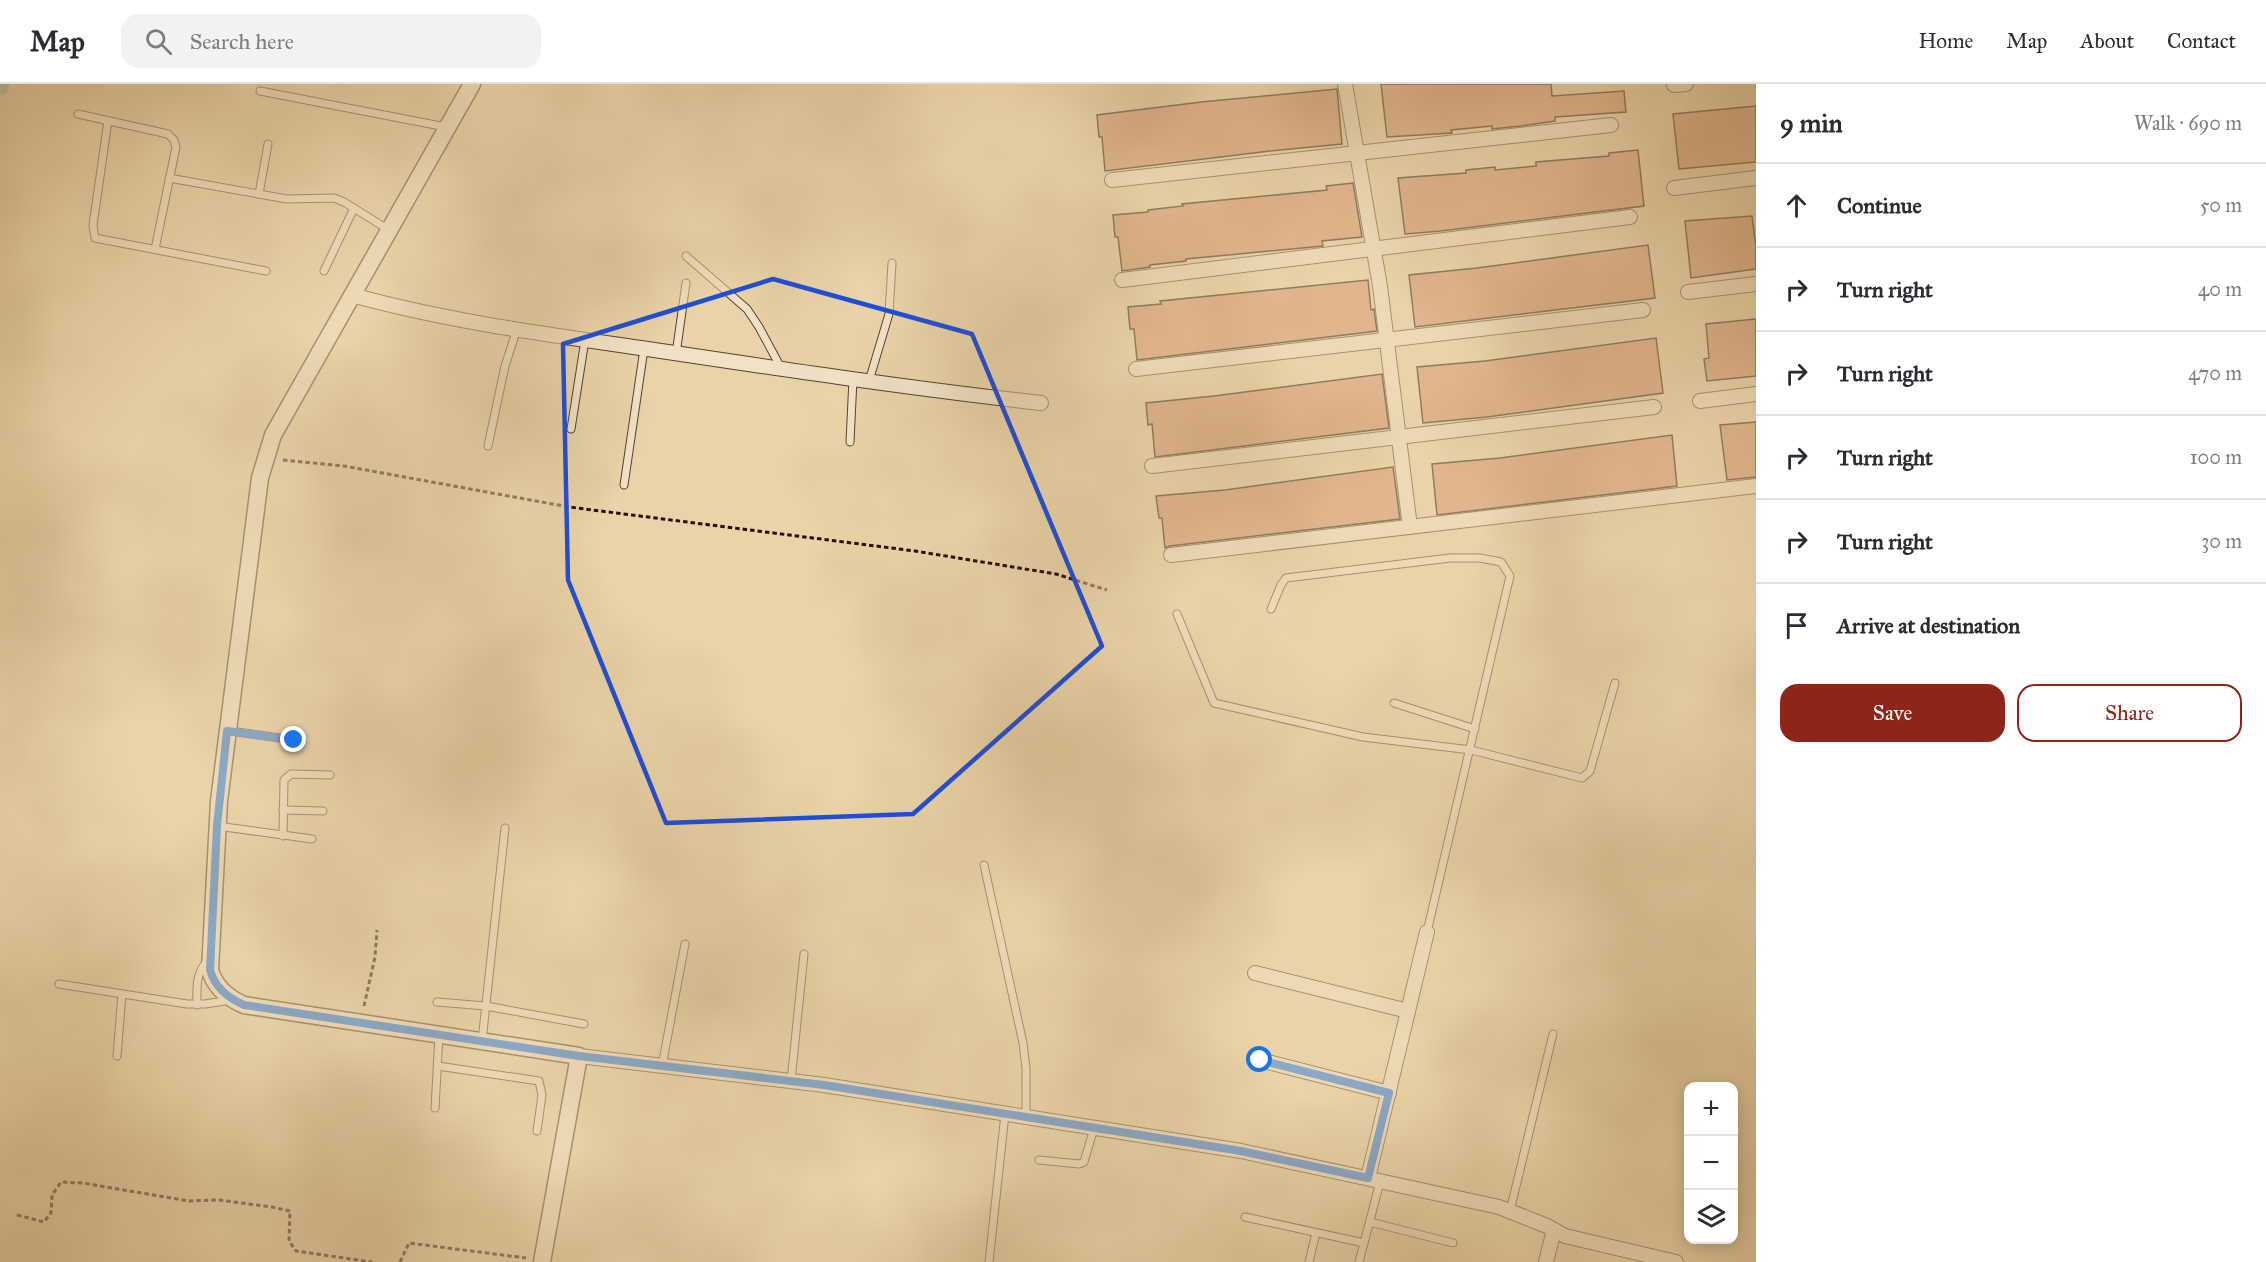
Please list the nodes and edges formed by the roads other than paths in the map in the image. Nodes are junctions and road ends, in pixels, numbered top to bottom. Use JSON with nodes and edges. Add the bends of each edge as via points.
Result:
{"nodes":[{"id":1,"x":472,"y":84,"type":"edge"},
{"id":2,"x":1345,"y":84,"type":"edge"},
{"id":3,"x":260,"y":91,"type":"dead end"},
{"id":4,"x":78,"y":114,"type":"dead end"},
{"id":5,"x":108,"y":120,"type":"junction"},
{"id":6,"x":1611,"y":125,"type":"dead end"},
{"id":7,"x":448,"y":127,"type":"junction"},
{"id":8,"x":268,"y":144,"type":"dead end"},
{"id":9,"x":1357,"y":153,"type":"junction"},
{"id":10,"x":169,"y":178,"type":"junction"},
{"id":11,"x":1756,"y":178,"type":"edge"},
{"id":12,"x":1112,"y":180,"type":"dead end"},
{"id":13,"x":1674,"y":188,"type":"dead end"},
{"id":14,"x":259,"y":194,"type":"junction"},
{"id":15,"x":354,"y":208,"type":"junction"},
{"id":16,"x":1630,"y":217,"type":"dead end"},
{"id":17,"x":389,"y":230,"type":"junction"},
{"id":18,"x":155,"y":249,"type":"junction"},
{"id":19,"x":1374,"y":249,"type":"junction"},
{"id":20,"x":686,"y":256,"type":"dead end"},
{"id":21,"x":892,"y":262,"type":"dead end"},
{"id":22,"x":266,"y":271,"type":"dead end"},
{"id":23,"x":324,"y":271,"type":"dead end"},
{"id":24,"x":1122,"y":280,"type":"dead end"},
{"id":25,"x":686,"y":283,"type":"dead end"},
{"id":26,"x":1756,"y":284,"type":"edge"},
{"id":27,"x":1688,"y":292,"type":"dead end"},
{"id":28,"x":352,"y":295,"type":"junction"},
{"id":29,"x":1643,"y":310,"type":"dead end"},
{"id":30,"x":517,"y":329,"type":"junction"},
{"id":31,"x":585,"y":340,"type":"junction"},
{"id":32,"x":1387,"y":340,"type":"junction"},
{"id":33,"x":644,"y":349,"type":"junction"},
{"id":34,"x":676,"y":354,"type":"junction"},
{"id":35,"x":781,"y":368,"type":"junction"},
{"id":36,"x":1136,"y":369,"type":"dead end"},
{"id":37,"x":853,"y":379,"type":"junction"},
{"id":38,"x":869,"y":381,"type":"junction"},
{"id":39,"x":1756,"y":394,"type":"edge"},
{"id":40,"x":1700,"y":401,"type":"dead end"},
{"id":41,"x":1041,"y":403,"type":"dead end"},
{"id":42,"x":1654,"y":407,"type":"dead end"},
{"id":43,"x":571,"y":429,"type":"dead end"},
{"id":44,"x":1399,"y":437,"type":"junction"},
{"id":45,"x":849,"y":442,"type":"dead end"},
{"id":46,"x":488,"y":446,"type":"dead end"},
{"id":47,"x":1152,"y":466,"type":"dead end"},
{"id":48,"x":624,"y":485,"type":"dead end"},
{"id":49,"x":1756,"y":486,"type":"edge"},
{"id":50,"x":1410,"y":527,"type":"junction"},
{"id":51,"x":1171,"y":555,"type":"dead end"},
{"id":52,"x":1271,"y":609,"type":"dead end"},
{"id":53,"x":1177,"y":614,"type":"dead end"},
{"id":54,"x":1615,"y":683,"type":"dead end"},
{"id":55,"x":1394,"y":703,"type":"dead end"},
{"id":56,"x":1475,"y":729,"type":"junction"},
{"id":57,"x":227,"y":731,"type":"junction"},
{"id":58,"x":294,"y":740,"type":"dead end"},
{"id":59,"x":1471,"y":750,"type":"junction"},
{"id":60,"x":330,"y":775,"type":"dead end"},
{"id":61,"x":283,"y":810,"type":"junction"},
{"id":62,"x":323,"y":811,"type":"dead end"},
{"id":63,"x":217,"y":826,"type":"junction"},
{"id":64,"x":505,"y":828,"type":"dead end"},
{"id":65,"x":283,"y":836,"type":"junction"},
{"id":66,"x":312,"y":839,"type":"dead end"},
{"id":67,"x":984,"y":865,"type":"dead end"},
{"id":68,"x":1427,"y":932,"type":"joint"},
{"id":69,"x":685,"y":944,"type":"dead end"},
{"id":70,"x":804,"y":954,"type":"dead end"},
{"id":71,"x":211,"y":957,"type":"junction"},
{"id":72,"x":1255,"y":973,"type":"dead end"},
{"id":73,"x":59,"y":984,"type":"dead end"},
{"id":74,"x":122,"y":994,"type":"junction"},
{"id":75,"x":232,"y":1000,"type":"junction"},
{"id":76,"x":436,"y":1002,"type":"dead end"},
{"id":77,"x":197,"y":1005,"type":"junction"},
{"id":78,"x":486,"y":1005,"type":"junction"},
{"id":79,"x":1408,"y":1011,"type":"junction"},
{"id":80,"x":584,"y":1024,"type":"dead end"},
{"id":81,"x":1552,"y":1034,"type":"dead end"},
{"id":82,"x":440,"y":1035,"type":"junction"},
{"id":83,"x":482,"y":1041,"type":"junction"},
{"id":84,"x":117,"y":1056,"type":"dead end"},
{"id":85,"x":579,"y":1056,"type":"junction"},
{"id":86,"x":1260,"y":1060,"type":"dead end"},
{"id":87,"x":438,"y":1066,"type":"junction"},
{"id":88,"x":662,"y":1066,"type":"junction"},
{"id":89,"x":791,"y":1082,"type":"junction"},
{"id":90,"x":1389,"y":1093,"type":"junction"},
{"id":91,"x":435,"y":1108,"type":"dead end"},
{"id":92,"x":1005,"y":1114,"type":"junction"},
{"id":93,"x":1026,"y":1117,"type":"junction"},
{"id":94,"x":1094,"y":1128,"type":"junction"},
{"id":95,"x":537,"y":1131,"type":"dead end"},
{"id":96,"x":1039,"y":1160,"type":"dead end"},
{"id":97,"x":1374,"y":1180,"type":"junction"},
{"id":98,"x":1510,"y":1211,"type":"junction"},
{"id":99,"x":1245,"y":1217,"type":"dead end"},
{"id":100,"x":1370,"y":1222,"type":"junction"},
{"id":101,"x":1554,"y":1230,"type":"junction"},
{"id":102,"x":1316,"y":1233,"type":"junction"},
{"id":103,"x":1364,"y":1244,"type":"junction"},
{"id":104,"x":1453,"y":1244,"type":"dead end"},
{"id":105,"x":543,"y":1261,"type":"edge"},
{"id":106,"x":989,"y":1262,"type":"edge"},
{"id":107,"x":1309,"y":1262,"type":"edge"},
{"id":108,"x":1359,"y":1262,"type":"edge"},
{"id":109,"x":1546,"y":1262,"type":"edge"},
{"id":110,"x":1676,"y":1262,"type":"edge"}],
"edges":[{"from":1,"to":7,"type":"street"},
{"from":2,"to":9,"type":"street"},
{"from":3,"to":7,"type":"lane"},
{"from":4,"to":5,"type":"lane"},
{"from":5,"to":10,"type":"lane","via":[[168,134],[176,147]]},
{"from":5,"to":18,"type":"lane","via":[[93,233],[95,238]]},
{"from":6,"to":9,"type":"street"},
{"from":7,"to":17,"type":"street"},
{"from":8,"to":14,"type":"lane"},
{"from":9,"to":12,"type":"street"},
{"from":9,"to":19,"type":"street"},
{"from":10,"to":14,"type":"lane"},
{"from":10,"to":18,"type":"lane"},
{"from":11,"to":13,"type":"street"},
{"from":14,"to":15,"type":"lane","via":[[287,199],[334,198]]},
{"from":15,"to":17,"type":"lane"},
{"from":15,"to":23,"type":"lane"},
{"from":16,"to":19,"type":"street"},
{"from":17,"to":28,"type":"street"},
{"from":18,"to":22,"type":"lane"},
{"from":19,"to":24,"type":"street"},
{"from":19,"to":32,"type":"street"},
{"from":20,"to":35,"type":"lane","via":[[747,309]]},
{"from":21,"to":38,"type":"lane","via":[[889,314]]},
{"from":25,"to":34,"type":"lane"},
{"from":26,"to":27,"type":"street"},
{"from":28,"to":30,"type":"street","via":[[436,316]]},
{"from":28,"to":57,"type":"street","via":[[273,435],[260,478]]},
{"from":29,"to":32,"type":"street"},
{"from":30,"to":31,"type":"street"},
{"from":30,"to":46,"type":"lane"},
{"from":31,"to":33,"type":"street"},
{"from":31,"to":43,"type":"lane"},
{"from":32,"to":36,"type":"street"},
{"from":32,"to":44,"type":"street"},
{"from":33,"to":34,"type":"street"},
{"from":33,"to":48,"type":"lane"},
{"from":34,"to":35,"type":"street"},
{"from":35,"to":37,"type":"street"},
{"from":37,"to":38,"type":"street"},
{"from":37,"to":45,"type":"lane"},
{"from":38,"to":41,"type":"street"},
{"from":39,"to":40,"type":"street"},
{"from":42,"to":44,"type":"street"},
{"from":44,"to":47,"type":"street"},
{"from":44,"to":50,"type":"street"},
{"from":49,"to":50,"type":"street"},
{"from":50,"to":51,"type":"street"},
{"from":52,"to":56,"type":"lane","via":[[1286,578],[1450,558],[1502,562],[1510,576]]},
{"from":53,"to":59,"type":"lane","via":[[1214,703],[1363,737]]},
{"from":54,"to":59,"type":"lane","via":[[1590,771],[1582,778]]},
{"from":55,"to":56,"type":"lane"},
{"from":56,"to":59,"type":"lane"},
{"from":57,"to":58,"type":"lane"},
{"from":57,"to":63,"type":"street"},
{"from":59,"to":68,"type":"lane"},
{"from":60,"to":61,"type":"lane","via":[[287,776]]},
{"from":61,"to":62,"type":"lane"},
{"from":61,"to":65,"type":"lane"},
{"from":63,"to":65,"type":"lane"},
{"from":63,"to":71,"type":"street"},
{"from":64,"to":78,"type":"lane"},
{"from":65,"to":66,"type":"lane"},
{"from":67,"to":93,"type":"lane","via":[[1023,1043]]},
{"from":68,"to":79,"type":"street"},
{"from":69,"to":88,"type":"lane"},
{"from":70,"to":89,"type":"lane"},
{"from":71,"to":75,"type":"street","via":[[213,982]]},
{"from":71,"to":77,"type":"lane","via":[[199,969]]},
{"from":72,"to":79,"type":"street"},
{"from":73,"to":74,"type":"lane"},
{"from":74,"to":77,"type":"lane"},
{"from":74,"to":84,"type":"lane"},
{"from":75,"to":77,"type":"lane"},
{"from":75,"to":82,"type":"street"},
{"from":76,"to":78,"type":"lane"},
{"from":78,"to":80,"type":"lane"},
{"from":78,"to":83,"type":"lane"},
{"from":79,"to":90,"type":"street"},
{"from":81,"to":98,"type":"lane"},
{"from":82,"to":83,"type":"street"},
{"from":82,"to":87,"type":"lane"},
{"from":83,"to":85,"type":"street"},
{"from":85,"to":88,"type":"street"},
{"from":85,"to":105,"type":"street"},
{"from":86,"to":90,"type":"street"},
{"from":87,"to":91,"type":"lane"},
{"from":87,"to":95,"type":"lane","via":[[539,1081],[542,1095]]},
{"from":88,"to":89,"type":"street"},
{"from":89,"to":92,"type":"street"},
{"from":90,"to":97,"type":"street"},
{"from":92,"to":93,"type":"street"},
{"from":92,"to":106,"type":"lane"},
{"from":93,"to":94,"type":"street"},
{"from":94,"to":96,"type":"lane","via":[[1084,1162]]},
{"from":94,"to":97,"type":"street","via":[[1241,1151]]},
{"from":97,"to":98,"type":"street"},
{"from":97,"to":100,"type":"lane"},
{"from":98,"to":101,"type":"street"},
{"from":99,"to":102,"type":"lane"},
{"from":100,"to":103,"type":"lane"},
{"from":100,"to":104,"type":"lane"},
{"from":101,"to":109,"type":"street"},
{"from":101,"to":110,"type":"street","via":[[1565,1236]]},
{"from":102,"to":103,"type":"lane"},
{"from":102,"to":107,"type":"lane"},
{"from":103,"to":108,"type":"lane"}]}
